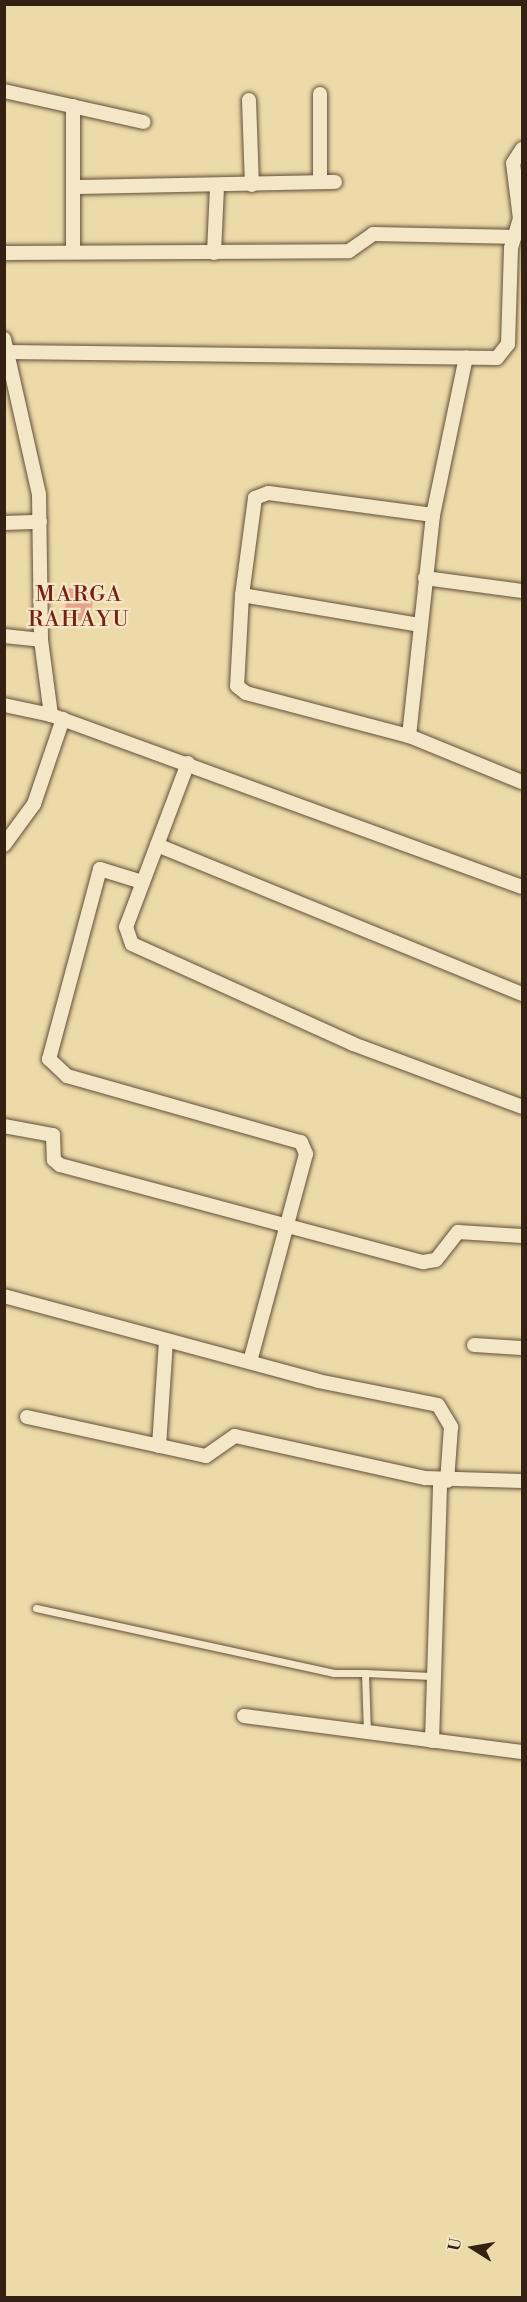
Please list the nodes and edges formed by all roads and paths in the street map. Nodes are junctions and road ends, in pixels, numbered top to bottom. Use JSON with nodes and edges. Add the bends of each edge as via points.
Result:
{"nodes":[{"id":1,"x":4,"y":91,"type":"edge"},
{"id":2,"x":320,"y":94,"type":"dead end"},
{"id":3,"x":249,"y":100,"type":"dead end"},
{"id":4,"x":73,"y":106,"type":"junction"},
{"id":5,"x":144,"y":122,"type":"dead end"},
{"id":6,"x":522,"y":148,"type":"edge"},
{"id":7,"x":320,"y":182,"type":"junction"},
{"id":8,"x":335,"y":182,"type":"dead end"},
{"id":9,"x":252,"y":185,"type":"junction"},
{"id":10,"x":217,"y":186,"type":"junction"},
{"id":11,"x":73,"y":187,"type":"junction"},
{"id":12,"x":514,"y":237,"type":"junction"},
{"id":13,"x":73,"y":251,"type":"junction"},
{"id":14,"x":4,"y":253,"type":"edge"},
{"id":15,"x":214,"y":253,"type":"junction"},
{"id":16,"x":6,"y":346,"type":"edge"},
{"id":17,"x":466,"y":357,"type":"junction"},
{"id":18,"x":9,"y":376,"type":"edge"},
{"id":19,"x":433,"y":515,"type":"junction"},
{"id":20,"x":40,"y":522,"type":"junction"},
{"id":21,"x":4,"y":523,"type":"edge"},
{"id":22,"x":425,"y":578,"type":"junction"},
{"id":23,"x":522,"y":591,"type":"edge"},
{"id":24,"x":242,"y":595,"type":"junction"},
{"id":25,"x":420,"y":625,"type":"junction"},
{"id":26,"x":4,"y":636,"type":"edge"},
{"id":27,"x":41,"y":640,"type":"junction"},
{"id":28,"x":4,"y":705,"type":"edge"},
{"id":29,"x":57,"y":717,"type":"junction"},
{"id":30,"x":409,"y":736,"type":"junction"},
{"id":31,"x":189,"y":763,"type":"junction"},
{"id":32,"x":522,"y":782,"type":"edge"},
{"id":33,"x":4,"y":845,"type":"edge"},
{"id":34,"x":157,"y":845,"type":"junction"},
{"id":35,"x":142,"y":882,"type":"junction"},
{"id":36,"x":522,"y":887,"type":"edge"},
{"id":37,"x":522,"y":994,"type":"edge"},
{"id":38,"x":522,"y":1107,"type":"edge"},
{"id":39,"x":4,"y":1126,"type":"edge"},
{"id":40,"x":287,"y":1228,"type":"junction"},
{"id":41,"x":522,"y":1236,"type":"edge"},
{"id":42,"x":4,"y":1296,"type":"edge"},
{"id":43,"x":166,"y":1340,"type":"junction"},
{"id":44,"x":474,"y":1345,"type":"dead end"},
{"id":45,"x":522,"y":1348,"type":"edge"},
{"id":46,"x":250,"y":1362,"type":"junction"},
{"id":47,"x":27,"y":1418,"type":"dead end"},
{"id":48,"x":159,"y":1446,"type":"junction"},
{"id":49,"x":444,"y":1480,"type":"junction"},
{"id":50,"x":522,"y":1480,"type":"edge"},
{"id":51,"x":36,"y":1608,"type":"dead end"},
{"id":52,"x":365,"y":1673,"type":"junction"},
{"id":53,"x":431,"y":1676,"type":"junction"},
{"id":54,"x":244,"y":1716,"type":"dead end"},
{"id":55,"x":367,"y":1735,"type":"junction"},
{"id":56,"x":432,"y":1741,"type":"junction"},
{"id":57,"x":522,"y":1752,"type":"edge"}],
"edges":[{"from":1,"to":4,"type":"street"},
{"from":2,"to":7,"type":"street"},
{"from":3,"to":9,"type":"street"},
{"from":4,"to":5,"type":"street"},
{"from":4,"to":11,"type":"street"},
{"from":6,"to":12,"type":"street","via":[[513,163],[520,219]]},
{"from":7,"to":8,"type":"street"},
{"from":7,"to":9,"type":"street"},
{"from":9,"to":10,"type":"street"},
{"from":10,"to":11,"type":"street"},
{"from":10,"to":15,"type":"street"},
{"from":11,"to":13,"type":"street"},
{"from":12,"to":15,"type":"street","via":[[373,234],[349,252]]},
{"from":12,"to":17,"type":"street","via":[[506,351],[497,358]]},
{"from":13,"to":14,"type":"street"},
{"from":13,"to":15,"type":"street"},
{"from":16,"to":17,"type":"street"},
{"from":16,"to":18,"type":"street"},
{"from":17,"to":19,"type":"street"},
{"from":18,"to":20,"type":"street","via":[[32,446]]},
{"from":19,"to":22,"type":"street"},
{"from":19,"to":24,"type":"street","via":[[260,494],[251,506]]},
{"from":20,"to":21,"type":"street"},
{"from":20,"to":27,"type":"street"},
{"from":22,"to":23,"type":"street"},
{"from":22,"to":25,"type":"street"},
{"from":24,"to":25,"type":"street"},
{"from":24,"to":30,"type":"street","via":[[235,672],[240,689]]},
{"from":25,"to":30,"type":"street"},
{"from":26,"to":27,"type":"street"},
{"from":27,"to":29,"type":"street"},
{"from":28,"to":29,"type":"street"},
{"from":29,"to":31,"type":"street"},
{"from":29,"to":33,"type":"street","via":[[34,804]]},
{"from":30,"to":32,"type":"street"},
{"from":31,"to":34,"type":"street"},
{"from":31,"to":36,"type":"street"},
{"from":34,"to":35,"type":"street"},
{"from":34,"to":37,"type":"street"},
{"from":35,"to":38,"type":"street","via":[[126,933],[136,947],[353,1044]]},
{"from":35,"to":40,"type":"street","via":[[100,869],[49,1059],[67,1076],[297,1138],[306,1154]]},
{"from":39,"to":40,"type":"street","via":[[53,1135],[57,1164],[116,1176]]},
{"from":40,"to":41,"type":"street","via":[[429,1263],[458,1232]]},
{"from":40,"to":46,"type":"street"},
{"from":42,"to":43,"type":"street"},
{"from":43,"to":46,"type":"street"},
{"from":43,"to":48,"type":"street"},
{"from":44,"to":45,"type":"street"},
{"from":46,"to":49,"type":"street","via":[[438,1405],[451,1427]]},
{"from":47,"to":48,"type":"street"},
{"from":48,"to":49,"type":"street","via":[[211,1455],[235,1436],[335,1462]]},
{"from":49,"to":50,"type":"street"},
{"from":49,"to":53,"type":"street"},
{"from":51,"to":52,"type":"lane","via":[[334,1673]]},
{"from":52,"to":53,"type":"lane"},
{"from":52,"to":55,"type":"lane"},
{"from":53,"to":56,"type":"street"},
{"from":54,"to":55,"type":"street"},
{"from":55,"to":56,"type":"street"},
{"from":56,"to":57,"type":"street"}]}
